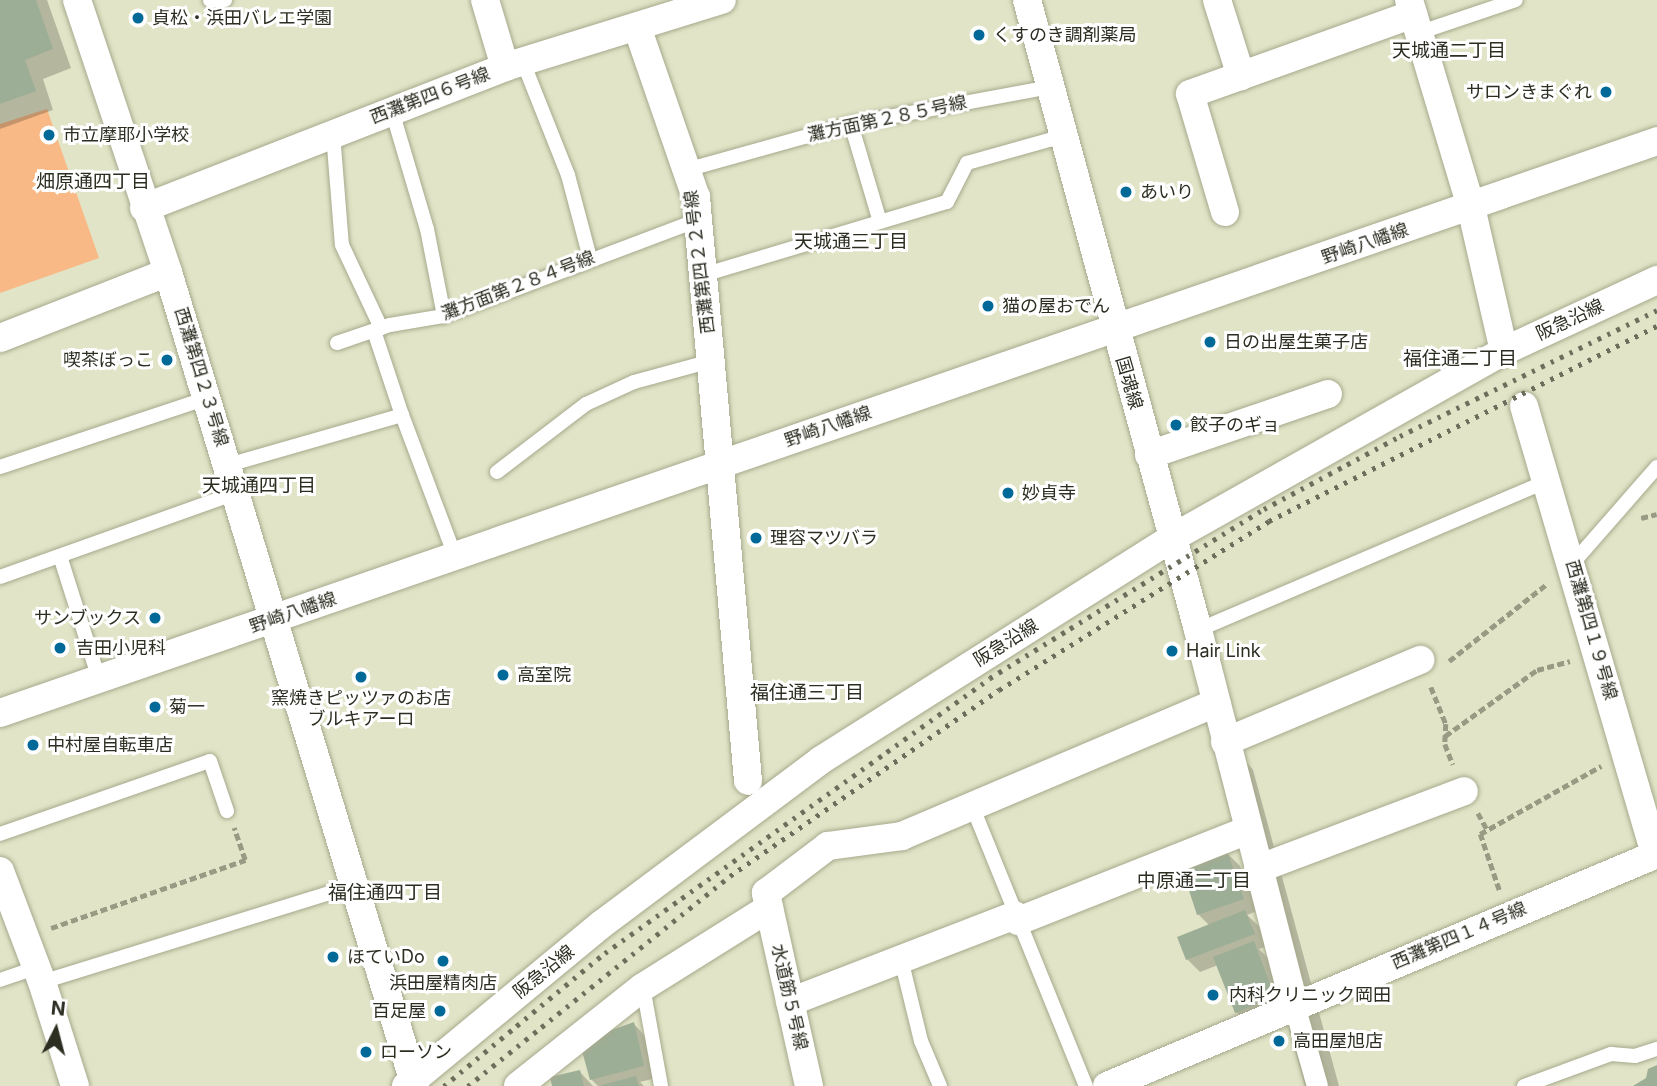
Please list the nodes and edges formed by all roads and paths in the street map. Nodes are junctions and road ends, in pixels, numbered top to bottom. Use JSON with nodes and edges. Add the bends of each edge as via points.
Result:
{"nodes":[{"id":1,"x":77,"y":0,"type":"edge"},
{"id":2,"x":210,"y":0,"type":"edge"},
{"id":3,"x":225,"y":0,"type":"edge"},
{"id":4,"x":485,"y":0,"type":"edge"},
{"id":5,"x":722,"y":0,"type":"edge"},
{"id":6,"x":1027,"y":0,"type":"edge"},
{"id":7,"x":1217,"y":0,"type":"edge"},
{"id":8,"x":1516,"y":0,"type":"edge"},
{"id":9,"x":1413,"y":16,"type":"edge"},
{"id":10,"x":637,"y":27,"type":"junction"},
{"id":11,"x":514,"y":64,"type":"junction"},
{"id":12,"x":1241,"y":76,"type":"junction"},
{"id":13,"x":1050,"y":87,"type":"junction"},
{"id":14,"x":391,"y":111,"type":"junction"},
{"id":15,"x":851,"y":124,"type":"junction"},
{"id":16,"x":333,"y":134,"type":"junction"},
{"id":17,"x":1063,"y":136,"type":"junction"},
{"id":18,"x":1657,"y":141,"type":"edge"},
{"id":19,"x":686,"y":170,"type":"junction"},
{"id":20,"x":1471,"y":207,"type":"junction"},
{"id":21,"x":144,"y":208,"type":"junction"},
{"id":22,"x":1225,"y":212,"type":"dead end"},
{"id":23,"x":698,"y":220,"type":"junction"},
{"id":24,"x":880,"y":222,"type":"junction"},
{"id":25,"x":590,"y":258,"type":"junction"},
{"id":26,"x":168,"y":272,"type":"junction"},
{"id":27,"x":703,"y":275,"type":"junction"},
{"id":28,"x":1657,"y":279,"type":"edge"},
{"id":29,"x":444,"y":316,"type":"junction"},
{"id":30,"x":378,"y":329,"type":"junction"},
{"id":31,"x":1114,"y":331,"type":"junction"},
{"id":32,"x":0,"y":338,"type":"edge"},
{"id":33,"x":337,"y":343,"type":"dead end"},
{"id":34,"x":1504,"y":351,"type":"junction"},
{"id":35,"x":711,"y":361,"type":"junction"},
{"id":36,"x":1328,"y":394,"type":"dead end"},
{"id":37,"x":207,"y":398,"type":"junction"},
{"id":38,"x":1524,"y":406,"type":"dead end"},
{"id":39,"x":402,"y":415,"type":"junction"},
{"id":40,"x":1149,"y":455,"type":"junction"},
{"id":41,"x":720,"y":463,"type":"junction"},
{"id":42,"x":228,"y":465,"type":"junction"},
{"id":43,"x":0,"y":467,"type":"edge"},
{"id":44,"x":1657,"y":467,"type":"edge"},
{"id":45,"x":497,"y":472,"type":"dead end"},
{"id":46,"x":1549,"y":480,"type":"junction"},
{"id":47,"x":236,"y":493,"type":"junction"},
{"id":48,"x":1172,"y":538,"type":"junction"},
{"id":49,"x":60,"y":556,"type":"junction"},
{"id":50,"x":455,"y":556,"type":"junction"},
{"id":51,"x":1572,"y":564,"type":"junction"},
{"id":52,"x":0,"y":577,"type":"edge"},
{"id":53,"x":274,"y":619,"type":"junction"},
{"id":54,"x":1198,"y":630,"type":"junction"},
{"id":55,"x":1598,"y":654,"type":"junction"},
{"id":56,"x":1424,"y":669,"type":"junction"},
{"id":57,"x":99,"y":678,"type":"junction"},
{"id":58,"x":1216,"y":703,"type":"junction"},
{"id":59,"x":0,"y":713,"type":"edge"},
{"id":60,"x":1445,"y":736,"type":"junction"},
{"id":61,"x":1626,"y":752,"type":"junction"},
{"id":62,"x":1228,"y":754,"type":"junction"},
{"id":63,"x":748,"y":781,"type":"dead end"},
{"id":64,"x":1464,"y":791,"type":"junction"},
{"id":65,"x":973,"y":808,"type":"junction"},
{"id":66,"x":228,"y":811,"type":"joint"},
{"id":67,"x":1487,"y":829,"type":"junction"},
{"id":68,"x":1248,"y":830,"type":"junction"},
{"id":69,"x":0,"y":834,"type":"edge"},
{"id":70,"x":1656,"y":854,"type":"edge"},
{"id":71,"x":1258,"y":869,"type":"junction"},
{"id":72,"x":0,"y":871,"type":"edge"},
{"id":73,"x":355,"y":885,"type":"junction"},
{"id":74,"x":769,"y":908,"type":"junction"},
{"id":75,"x":1508,"y":916,"type":"junction"},
{"id":76,"x":1017,"y":918,"type":"junction"},
{"id":77,"x":26,"y":937,"type":"junction"},
{"id":78,"x":901,"y":959,"type":"junction"},
{"id":79,"x":40,"y":974,"type":"junction"},
{"id":80,"x":0,"y":980,"type":"edge"},
{"id":81,"x":643,"y":987,"type":"junction"},
{"id":82,"x":790,"y":1002,"type":"junction"},
{"id":83,"x":1294,"y":1005,"type":"junction"},
{"id":84,"x":1657,"y":1049,"type":"edge"},
{"id":85,"x":406,"y":1084,"type":"edge"},
{"id":86,"x":75,"y":1086,"type":"edge"},
{"id":87,"x":518,"y":1086,"type":"edge"},
{"id":88,"x":661,"y":1086,"type":"edge"},
{"id":89,"x":810,"y":1086,"type":"edge"},
{"id":90,"x":940,"y":1086,"type":"edge"},
{"id":91,"x":1086,"y":1086,"type":"edge"},
{"id":92,"x":1107,"y":1086,"type":"edge"},
{"id":93,"x":1317,"y":1086,"type":"edge"},
{"id":94,"x":1524,"y":1086,"type":"edge"}],
"edges":[{"from":1,"to":21,"type":"street","name":"西灘第四２３号線"},
{"from":2,"to":3,"type":"lane"},
{"from":4,"to":11,"type":"street"},
{"from":5,"to":10,"type":"street","name":"西灘第四６号線"},
{"from":6,"to":13,"type":"street","name":"国魂線"},
{"from":7,"to":12,"type":"street"},
{"from":8,"to":9,"type":"lane"},
{"from":9,"to":12,"type":"street"},
{"from":9,"to":20,"type":"street"},
{"from":10,"to":11,"type":"street","name":"西灘第四６号線"},
{"from":10,"to":19,"type":"street","name":"西灘第四２２号線"},
{"from":11,"to":14,"type":"street","name":"西灘第四６号線"},
{"from":11,"to":25,"type":"lane","via":[[568,175]]},
{"from":12,"to":22,"type":"street","via":[[1190,94]]},
{"from":13,"to":15,"type":"lane","name":"灘方面第２８５号線"},
{"from":13,"to":17,"type":"street","name":"国魂線"},
{"from":14,"to":16,"type":"street","name":"西灘第四６号線"},
{"from":14,"to":29,"type":"lane","via":[[426,229]]},
{"from":15,"to":19,"type":"lane","name":"灘方面第２８５号線"},
{"from":15,"to":24,"type":"lane"},
{"from":16,"to":21,"type":"street","name":"西灘第四６号線"},
{"from":16,"to":30,"type":"lane","via":[[342,245]]},
{"from":17,"to":24,"type":"lane","via":[[967,163],[947,202]]},
{"from":17,"to":31,"type":"street","name":"国魂線"},
{"from":18,"to":20,"type":"street","name":"野崎八幡線"},
{"from":19,"to":23,"type":"street","name":"西灘第四２２号線"},
{"from":20,"to":31,"type":"street","name":"野崎八幡線"},
{"from":20,"to":34,"type":"street"},
{"from":21,"to":26,"type":"street","name":"西灘第四２３号線"},
{"from":23,"to":25,"type":"lane","name":"灘方面第２８４号線"},
{"from":23,"to":27,"type":"street","name":"西灘第四２２号線"},
{"from":24,"to":27,"type":"lane"},
{"from":25,"to":29,"type":"lane","name":"灘方面第２８４号線"},
{"from":26,"to":32,"type":"street"},
{"from":26,"to":37,"type":"street","name":"西灘第四２３号線"},
{"from":27,"to":35,"type":"street","name":"西灘第四２２号線"},
{"from":28,"to":34,"type":"street","name":"阪急沿線"},
{"from":29,"to":30,"type":"lane","name":"灘方面第２８４号線"},
{"from":30,"to":33,"type":"lane","name":"灘方面第２８４号線"},
{"from":30,"to":39,"type":"lane"},
{"from":31,"to":40,"type":"street","name":"国魂線"},
{"from":31,"to":41,"type":"street","name":"野崎八幡線"},
{"from":34,"to":48,"type":"street","name":"阪急沿線"},
{"from":35,"to":41,"type":"street","name":"西灘第四２２号線"},
{"from":35,"to":45,"type":"lane","via":[[634,382],[586,404]]},
{"from":36,"to":40,"type":"street"},
{"from":37,"to":42,"type":"street","name":"西灘第四２３号線"},
{"from":37,"to":43,"type":"lane"},
{"from":38,"to":46,"type":"street","name":"西灘第四１９号線"},
{"from":39,"to":42,"type":"lane"},
{"from":39,"to":50,"type":"lane"},
{"from":40,"to":48,"type":"street","name":"国魂線"},
{"from":41,"to":50,"type":"street","name":"野崎八幡線"},
{"from":41,"to":63,"type":"street","name":"西灘第四２２号線"},
{"from":42,"to":47,"type":"street","name":"西灘第四２３号線"},
{"from":44,"to":51,"type":"lane"},
{"from":46,"to":51,"type":"street","name":"西灘第四１９号線"},
{"from":46,"to":54,"type":"lane"},
{"from":47,"to":49,"type":"lane"},
{"from":47,"to":53,"type":"street","name":"西灘第四２３号線"},
{"from":48,"to":54,"type":"street","name":"国魂線"},
{"from":48,"to":85,"type":"street","name":"阪急沿線","via":[[821,760],[602,924]]},
{"from":49,"to":52,"type":"lane"},
{"from":49,"to":57,"type":"lane"},
{"from":50,"to":53,"type":"street","name":"野崎八幡線"},
{"from":51,"to":55,"type":"street","name":"西灘第四１９号線"},
{"from":51,"to":56,"type":"path"},
{"from":53,"to":57,"type":"street","name":"野崎八幡線"},
{"from":53,"to":73,"type":"street","name":"西灘第四２３号線"},
{"from":54,"to":58,"type":"street","name":"国魂線"},
{"from":55,"to":60,"type":"path","via":[[1537,670]]},
{"from":55,"to":61,"type":"street","name":"西灘第四１９号線"},
{"from":56,"to":60,"type":"path","via":[[1446,724]]},
{"from":56,"to":62,"type":"street"},
{"from":57,"to":59,"type":"street","name":"野崎八幡線"},
{"from":58,"to":62,"type":"street","name":"国魂線"},
{"from":58,"to":65,"type":"street"},
{"from":60,"to":64,"type":"path"},
{"from":61,"to":67,"type":"path"},
{"from":61,"to":70,"type":"street","name":"西灘第四１９号線"},
{"from":62,"to":68,"type":"street","name":"国魂線"},
{"from":64,"to":67,"type":"path"},
{"from":64,"to":71,"type":"street"},
{"from":65,"to":74,"type":"street","via":[[902,836],[828,846],[766,893]]},
{"from":65,"to":76,"type":"lane"},
{"from":66,"to":69,"type":"lane","via":[[210,761]]},
{"from":66,"to":77,"type":"path","via":[[245,860]]},
{"from":67,"to":75,"type":"path","via":[[1480,834]]},
{"from":68,"to":71,"type":"street","name":"国魂線"},
{"from":68,"to":76,"type":"street"},
{"from":70,"to":75,"type":"street","name":"西灘第四１４号線"},
{"from":71,"to":83,"type":"street","name":"国魂線"},
{"from":72,"to":77,"type":"street"},
{"from":73,"to":79,"type":"lane"},
{"from":73,"to":85,"type":"street","name":"西灘第四２３号線"},
{"from":74,"to":81,"type":"street"},
{"from":74,"to":82,"type":"street","name":"水道筋５号線"},
{"from":75,"to":83,"type":"street","name":"西灘第四１４号線"},
{"from":76,"to":78,"type":"street"},
{"from":76,"to":91,"type":"lane"},
{"from":77,"to":79,"type":"street"},
{"from":78,"to":82,"type":"street"},
{"from":78,"to":90,"type":"lane","via":[[921,1041]]},
{"from":79,"to":80,"type":"lane"},
{"from":79,"to":86,"type":"street"},
{"from":81,"to":87,"type":"street"},
{"from":81,"to":88,"type":"lane"},
{"from":82,"to":89,"type":"street","name":"水道筋５号線"},
{"from":83,"to":92,"type":"street","name":"西灘第四１４号線"},
{"from":83,"to":93,"type":"street"},
{"from":84,"to":94,"type":"lane","via":[[1635,1056],[1611,1054]]}]}
